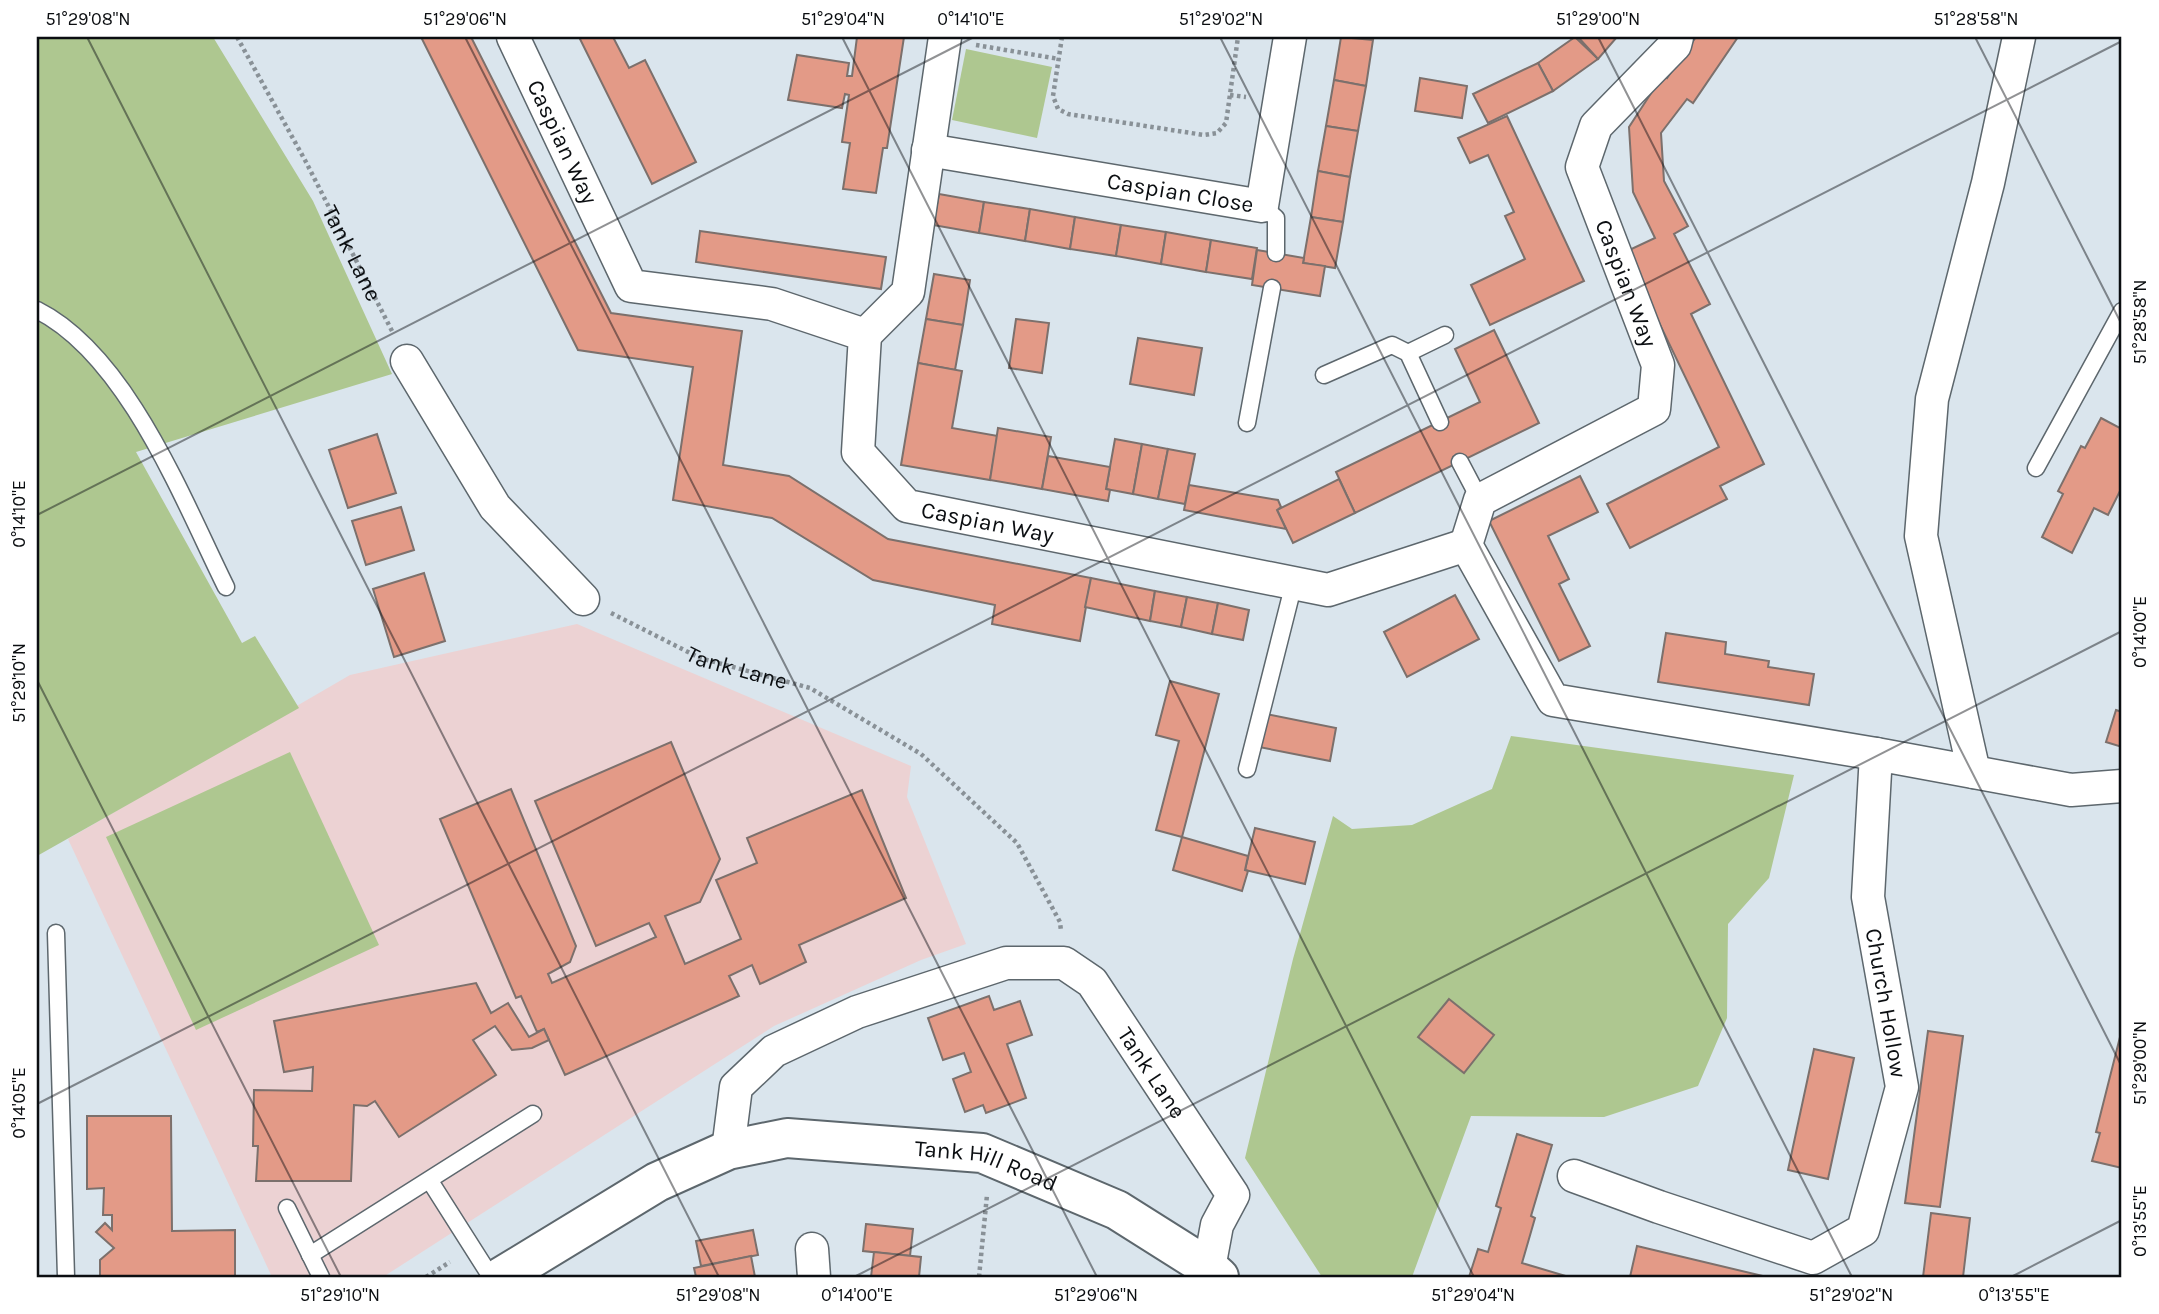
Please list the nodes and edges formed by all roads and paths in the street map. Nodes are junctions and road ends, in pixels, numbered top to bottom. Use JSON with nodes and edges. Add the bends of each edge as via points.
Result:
{"nodes":[{"id":1,"x":237,"y":37,"type":"edge"},
{"id":2,"x":513,"y":37,"type":"edge"},
{"id":3,"x":1062,"y":37,"type":"edge"},
{"id":4,"x":1238,"y":37,"type":"edge"},
{"id":5,"x":1290,"y":37,"type":"edge"},
{"id":6,"x":1677,"y":37,"type":"edge"},
{"id":7,"x":2019,"y":37,"type":"edge"},
{"id":8,"x":944,"y":38,"type":"edge"},
{"id":9,"x":1059,"y":59,"type":"junction"},
{"id":10,"x":928,"y":150,"type":"junction"},
{"id":11,"x":1262,"y":206,"type":"junction"},
{"id":12,"x":1276,"y":253,"type":"dead end"},
{"id":13,"x":1272,"y":288,"type":"dead end"},
{"id":14,"x":37,"y":310,"type":"edge"},
{"id":15,"x":2122,"y":311,"type":"edge"},
{"id":16,"x":865,"y":335,"type":"junction"},
{"id":17,"x":1444,"y":335,"type":"dead end"},
{"id":18,"x":1408,"y":354,"type":"junction"},
{"id":19,"x":407,"y":361,"type":"joint"},
{"id":20,"x":1324,"y":375,"type":"dead end"},
{"id":21,"x":1247,"y":422,"type":"dead end"},
{"id":22,"x":1440,"y":422,"type":"dead end"},
{"id":23,"x":1460,"y":462,"type":"dead end"},
{"id":24,"x":2036,"y":468,"type":"dead end"},
{"id":25,"x":1480,"y":500,"type":"junction"},
{"id":26,"x":1466,"y":545,"type":"junction"},
{"id":27,"x":1294,"y":583,"type":"junction"},
{"id":28,"x":226,"y":587,"type":"dead end"},
{"id":29,"x":583,"y":599,"type":"joint"},
{"id":30,"x":1876,"y":754,"type":"junction"},
{"id":31,"x":1247,"y":769,"type":"dead end"},
{"id":32,"x":1974,"y":772,"type":"junction"},
{"id":33,"x":2122,"y":786,"type":"edge"},
{"id":34,"x":56,"y":933,"type":"dead end"},
{"id":35,"x":1064,"y":963,"type":"junction"},
{"id":36,"x":533,"y":1114,"type":"dead end"},
{"id":37,"x":728,"y":1150,"type":"junction"},
{"id":38,"x":1574,"y":1175,"type":"dead end"},
{"id":39,"x":430,"y":1181,"type":"junction"},
{"id":40,"x":987,"y":1195,"type":"dead end"},
{"id":41,"x":287,"y":1208,"type":"dead end"},
{"id":42,"x":310,"y":1255,"type":"junction"},
{"id":43,"x":1214,"y":1273,"type":"edge"},
{"id":44,"x":66,"y":1277,"type":"edge"},
{"id":45,"x":321,"y":1277,"type":"edge"},
{"id":46,"x":491,"y":1277,"type":"edge"},
{"id":47,"x":501,"y":1277,"type":"edge"},
{"id":48,"x":979,"y":1277,"type":"edge"}],
"edges":[{"from":1,"to":19,"type":"path","name":"Tank Lane"},
{"from":2,"to":16,"type":"street","name":"Caspian Way","via":[[631,286],[772,304]]},
{"from":3,"to":9,"type":"path"},
{"from":4,"to":9,"type":"path","via":[[1226,123],[1217,133],[1204,135],[1058,109],[1053,96]]},
{"from":5,"to":11,"type":"street","name":"Caspian Close"},
{"from":6,"to":25,"type":"street","name":"Caspian Way","via":[[1675,45],[1596,126],[1582,167],[1658,365],[1654,409]]},
{"from":7,"to":32,"type":"street","via":[[1988,183],[1932,400],[1921,536]]},
{"from":8,"to":9,"type":"path"},
{"from":8,"to":10,"type":"street"},
{"from":10,"to":11,"type":"street","name":"Caspian Close"},
{"from":10,"to":16,"type":"street","via":[[908,292]]},
{"from":11,"to":12,"type":"lane","via":[[1276,218]]},
{"from":13,"to":21,"type":"lane"},
{"from":14,"to":28,"type":"lane","via":[[103,364],[155,443]]},
{"from":15,"to":24,"type":"lane"},
{"from":16,"to":27,"type":"street","name":"Caspian Way","via":[[858,452],[907,506]]},
{"from":17,"to":18,"type":"lane"},
{"from":18,"to":20,"type":"lane","via":[[1392,345]]},
{"from":18,"to":22,"type":"lane"},
{"from":19,"to":29,"type":"street","via":[[495,507]]},
{"from":23,"to":25,"type":"lane"},
{"from":25,"to":26,"type":"street"},
{"from":26,"to":27,"type":"street","name":"Caspian Way","via":[[1328,590]]},
{"from":26,"to":30,"type":"street","via":[[1553,700]]},
{"from":27,"to":31,"type":"lane"},
{"from":29,"to":35,"type":"path","name":"Tank Lane","via":[[700,658],[810,688],[921,754],[1017,843],[1060,922]]},
{"from":30,"to":32,"type":"street"},
{"from":30,"to":38,"type":"street","name":"Church Hollow","via":[[1868,897],[1902,1087],[1863,1230],[1813,1258]]},
{"from":32,"to":33,"type":"street","via":[[2071,790]]},
{"from":34,"to":44,"type":"lane"},
{"from":35,"to":37,"type":"street","via":[[1006,963],[955,977],[857,1012],[774,1051],[736,1087]]},
{"from":35,"to":43,"type":"street","name":"Tank Lane","via":[[1092,982],[1233,1195],[1217,1225]]},
{"from":36,"to":39,"type":"lane"},
{"from":37,"to":43,"type":"street","name":"Tank Hill Road","via":[[788,1138],[982,1153],[1117,1210]]},
{"from":37,"to":47,"type":"street","name":"Tank Hill Road","via":[[657,1182]]},
{"from":39,"to":42,"type":"lane"},
{"from":39,"to":46,"type":"lane"},
{"from":40,"to":48,"type":"path"},
{"from":41,"to":42,"type":"lane"},
{"from":42,"to":45,"type":"lane"}]}
